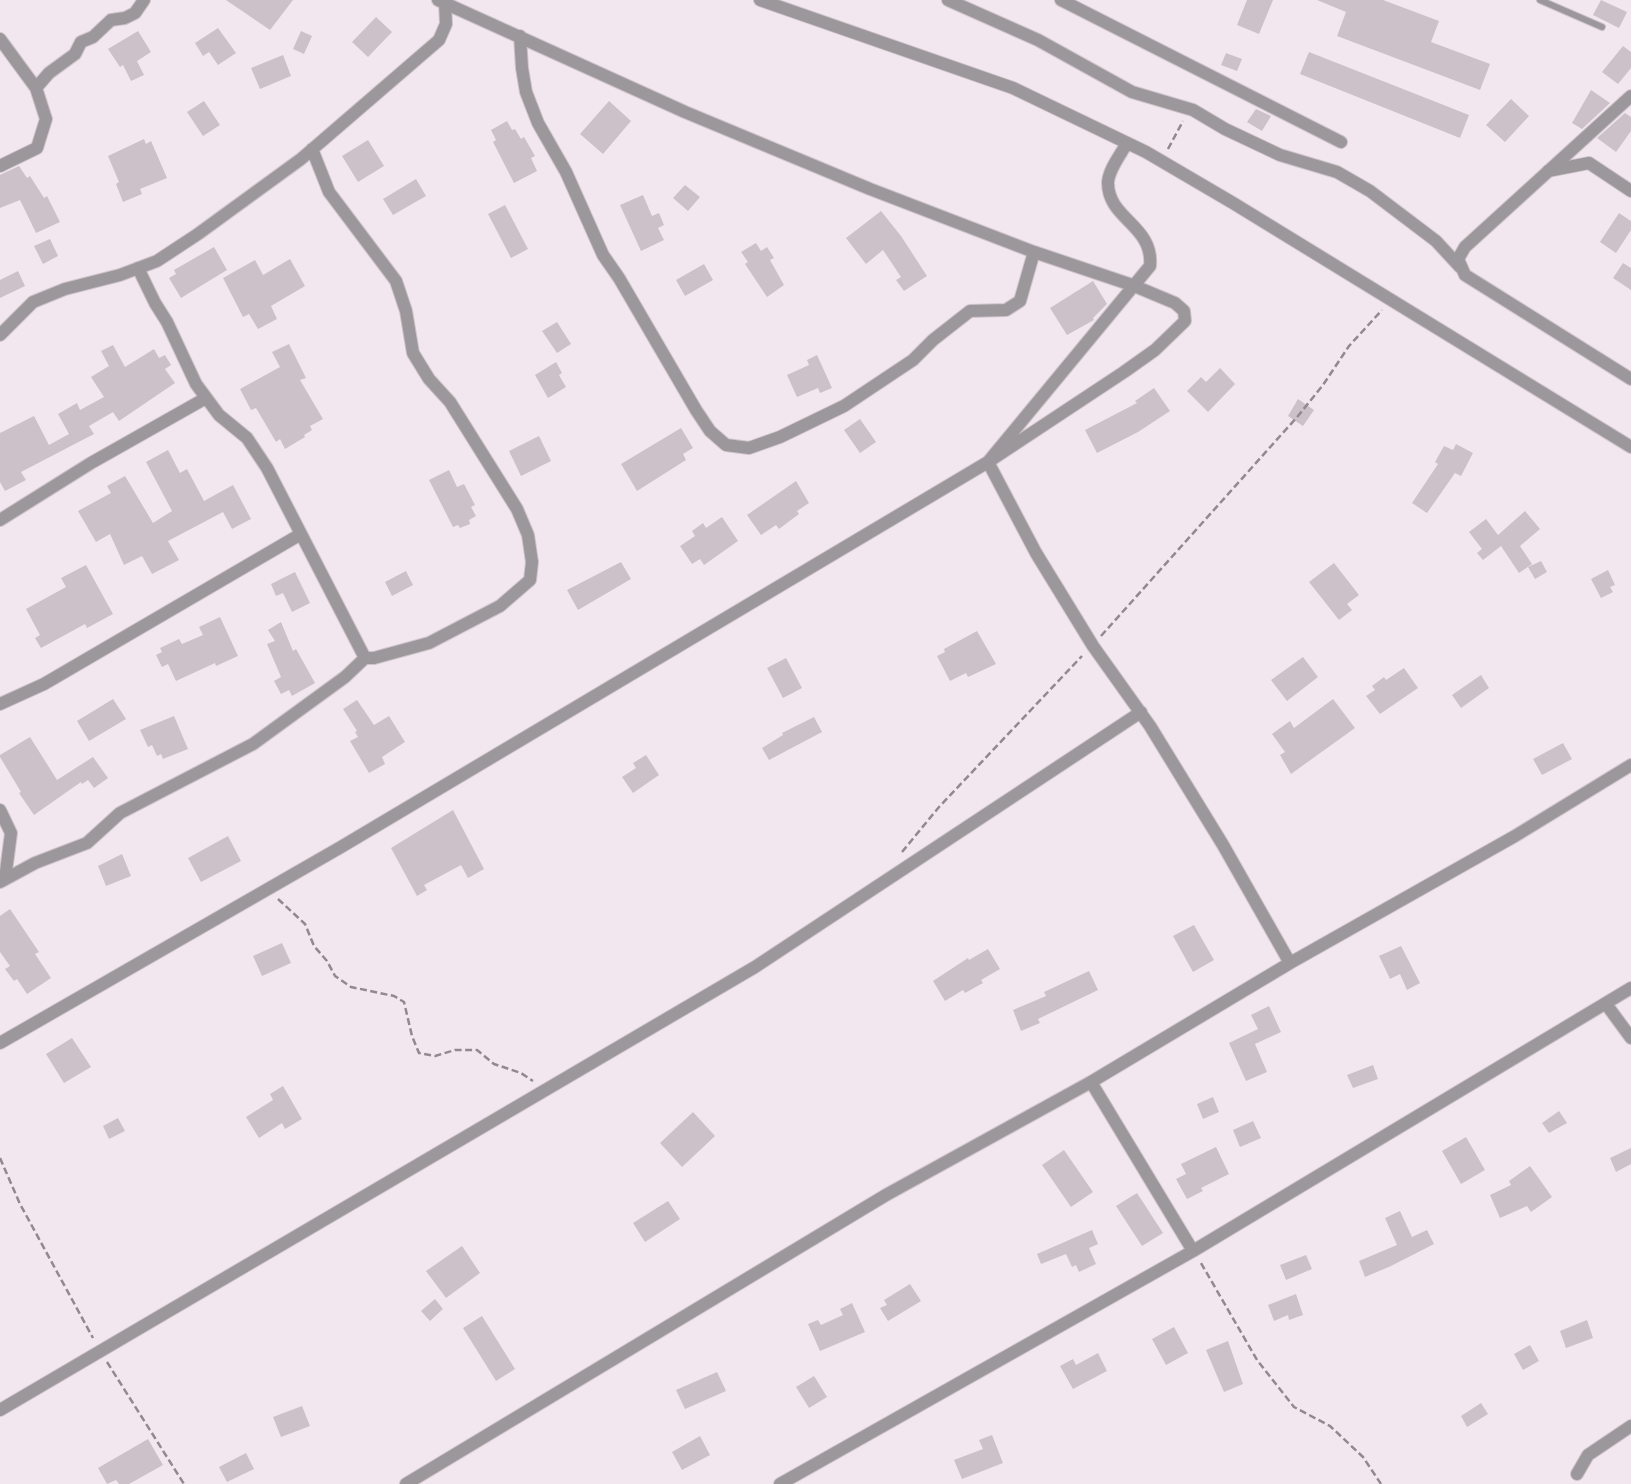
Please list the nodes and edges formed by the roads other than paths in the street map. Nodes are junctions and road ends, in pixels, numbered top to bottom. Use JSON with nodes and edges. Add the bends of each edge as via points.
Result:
{"nodes":[{"id":1,"x":144,"y":0,"type":"edge"},
{"id":2,"x":760,"y":0,"type":"edge"},
{"id":3,"x":948,"y":0,"type":"edge"},
{"id":4,"x":1061,"y":0,"type":"edge"},
{"id":5,"x":1540,"y":0,"type":"edge"},
{"id":6,"x":442,"y":1,"type":"edge"},
{"id":7,"x":1602,"y":27,"type":"dead end"},
{"id":8,"x":520,"y":36,"type":"junction"},
{"id":9,"x":0,"y":39,"type":"edge"},
{"id":10,"x":36,"y":88,"type":"junction"},
{"id":11,"x":1631,"y":96,"type":"edge"},
{"id":12,"x":1341,"y":142,"type":"dead end"},
{"id":13,"x":1127,"y":143,"type":"junction"},
{"id":14,"x":312,"y":149,"type":"junction"},
{"id":15,"x":0,"y":166,"type":"edge"},
{"id":16,"x":1548,"y":172,"type":"junction"},
{"id":17,"x":1631,"y":191,"type":"edge"},
{"id":18,"x":1034,"y":252,"type":"junction"},
{"id":19,"x":1460,"y":267,"type":"junction"},
{"id":20,"x":138,"y":268,"type":"junction"},
{"id":21,"x":1132,"y":285,"type":"junction"},
{"id":22,"x":3,"y":327,"type":"edge"},
{"id":23,"x":1631,"y":379,"type":"edge"},
{"id":24,"x":206,"y":398,"type":"junction"},
{"id":25,"x":1631,"y":447,"type":"edge"},
{"id":26,"x":988,"y":462,"type":"junction"},
{"id":27,"x":0,"y":520,"type":"edge"},
{"id":28,"x":301,"y":534,"type":"junction"},
{"id":29,"x":365,"y":658,"type":"junction"},
{"id":30,"x":0,"y":704,"type":"edge"},
{"id":31,"x":1141,"y":712,"type":"junction"},
{"id":32,"x":1631,"y":765,"type":"edge"},
{"id":33,"x":0,"y":810,"type":"edge"},
{"id":34,"x":3,"y":880,"type":"edge"},
{"id":35,"x":1290,"y":963,"type":"junction"},
{"id":36,"x":1631,"y":988,"type":"edge"},
{"id":37,"x":1605,"y":1003,"type":"junction"},
{"id":38,"x":1631,"y":1038,"type":"edge"},
{"id":39,"x":0,"y":1043,"type":"edge"},
{"id":40,"x":1091,"y":1082,"type":"junction"},
{"id":41,"x":1193,"y":1251,"type":"junction"},
{"id":42,"x":0,"y":1410,"type":"edge"},
{"id":43,"x":1631,"y":1426,"type":"edge"},
{"id":44,"x":1577,"y":1474,"type":"dead end"},
{"id":45,"x":406,"y":1484,"type":"edge"},
{"id":46,"x":780,"y":1484,"type":"edge"}],
"edges":[{"from":1,"to":10,"type":"street","via":[[135,13],[111,20],[81,42],[75,54]]},
{"from":2,"to":13,"type":"street","via":[[1013,88]]},
{"from":3,"to":19,"type":"street","via":[[1038,40],[1132,92],[1194,110],[1269,150],[1337,172],[1436,241]]},
{"from":4,"to":12,"type":"street"},
{"from":5,"to":7,"type":"lane"},
{"from":6,"to":8,"type":"street"},
{"from":6,"to":14,"type":"street","via":[[446,24],[439,40]]},
{"from":8,"to":18,"type":"street","via":[[698,118]]},
{"from":8,"to":18,"type":"street","via":[[530,102],[603,255],[696,410],[726,445],[749,448],[813,422],[914,360],[970,312],[1006,310],[1020,301]]},
{"from":9,"to":10,"type":"street"},
{"from":10,"to":15,"type":"street","via":[[46,119],[37,148]]},
{"from":11,"to":16,"type":"street"},
{"from":13,"to":21,"type":"street","via":[[1108,182],[1110,195],[1124,217],[1140,230],[1151,254],[1150,266]]},
{"from":13,"to":25,"type":"street"},
{"from":14,"to":20,"type":"street","via":[[198,234]]},
{"from":14,"to":29,"type":"street","via":[[328,192],[396,282],[413,353],[450,402],[517,509],[528,535],[532,562],[530,580],[500,606],[429,643]]},
{"from":16,"to":17,"type":"street","via":[[1589,163]]},
{"from":16,"to":19,"type":"street","via":[[1465,247],[1458,259]]},
{"from":18,"to":21,"type":"street"},
{"from":19,"to":23,"type":"street","via":[[1465,275]]},
{"from":20,"to":22,"type":"street","via":[[33,302]]},
{"from":20,"to":24,"type":"street"},
{"from":21,"to":26,"type":"street"},
{"from":21,"to":26,"type":"street","via":[[1175,303],[1184,311],[1185,321],[1155,350]]},
{"from":24,"to":27,"type":"street"},
{"from":24,"to":28,"type":"street","via":[[247,438]]},
{"from":26,"to":31,"type":"street","via":[[1036,553],[1093,646]]},
{"from":26,"to":39,"type":"street","via":[[268,890]]},
{"from":28,"to":29,"type":"street"},
{"from":28,"to":30,"type":"street","via":[[44,684]]},
{"from":29,"to":34,"type":"street","via":[[253,744],[120,813],[87,843]]},
{"from":31,"to":35,"type":"street"},
{"from":31,"to":42,"type":"street","via":[[755,967]]},
{"from":32,"to":35,"type":"street"},
{"from":33,"to":34,"type":"street","via":[[11,832]]},
{"from":35,"to":40,"type":"street"},
{"from":36,"to":37,"type":"street"},
{"from":37,"to":38,"type":"street"},
{"from":37,"to":41,"type":"street"},
{"from":40,"to":41,"type":"street"},
{"from":40,"to":45,"type":"street","via":[[886,1195]]},
{"from":41,"to":46,"type":"street"},
{"from":43,"to":44,"type":"street","via":[[1588,1455]]}]}
